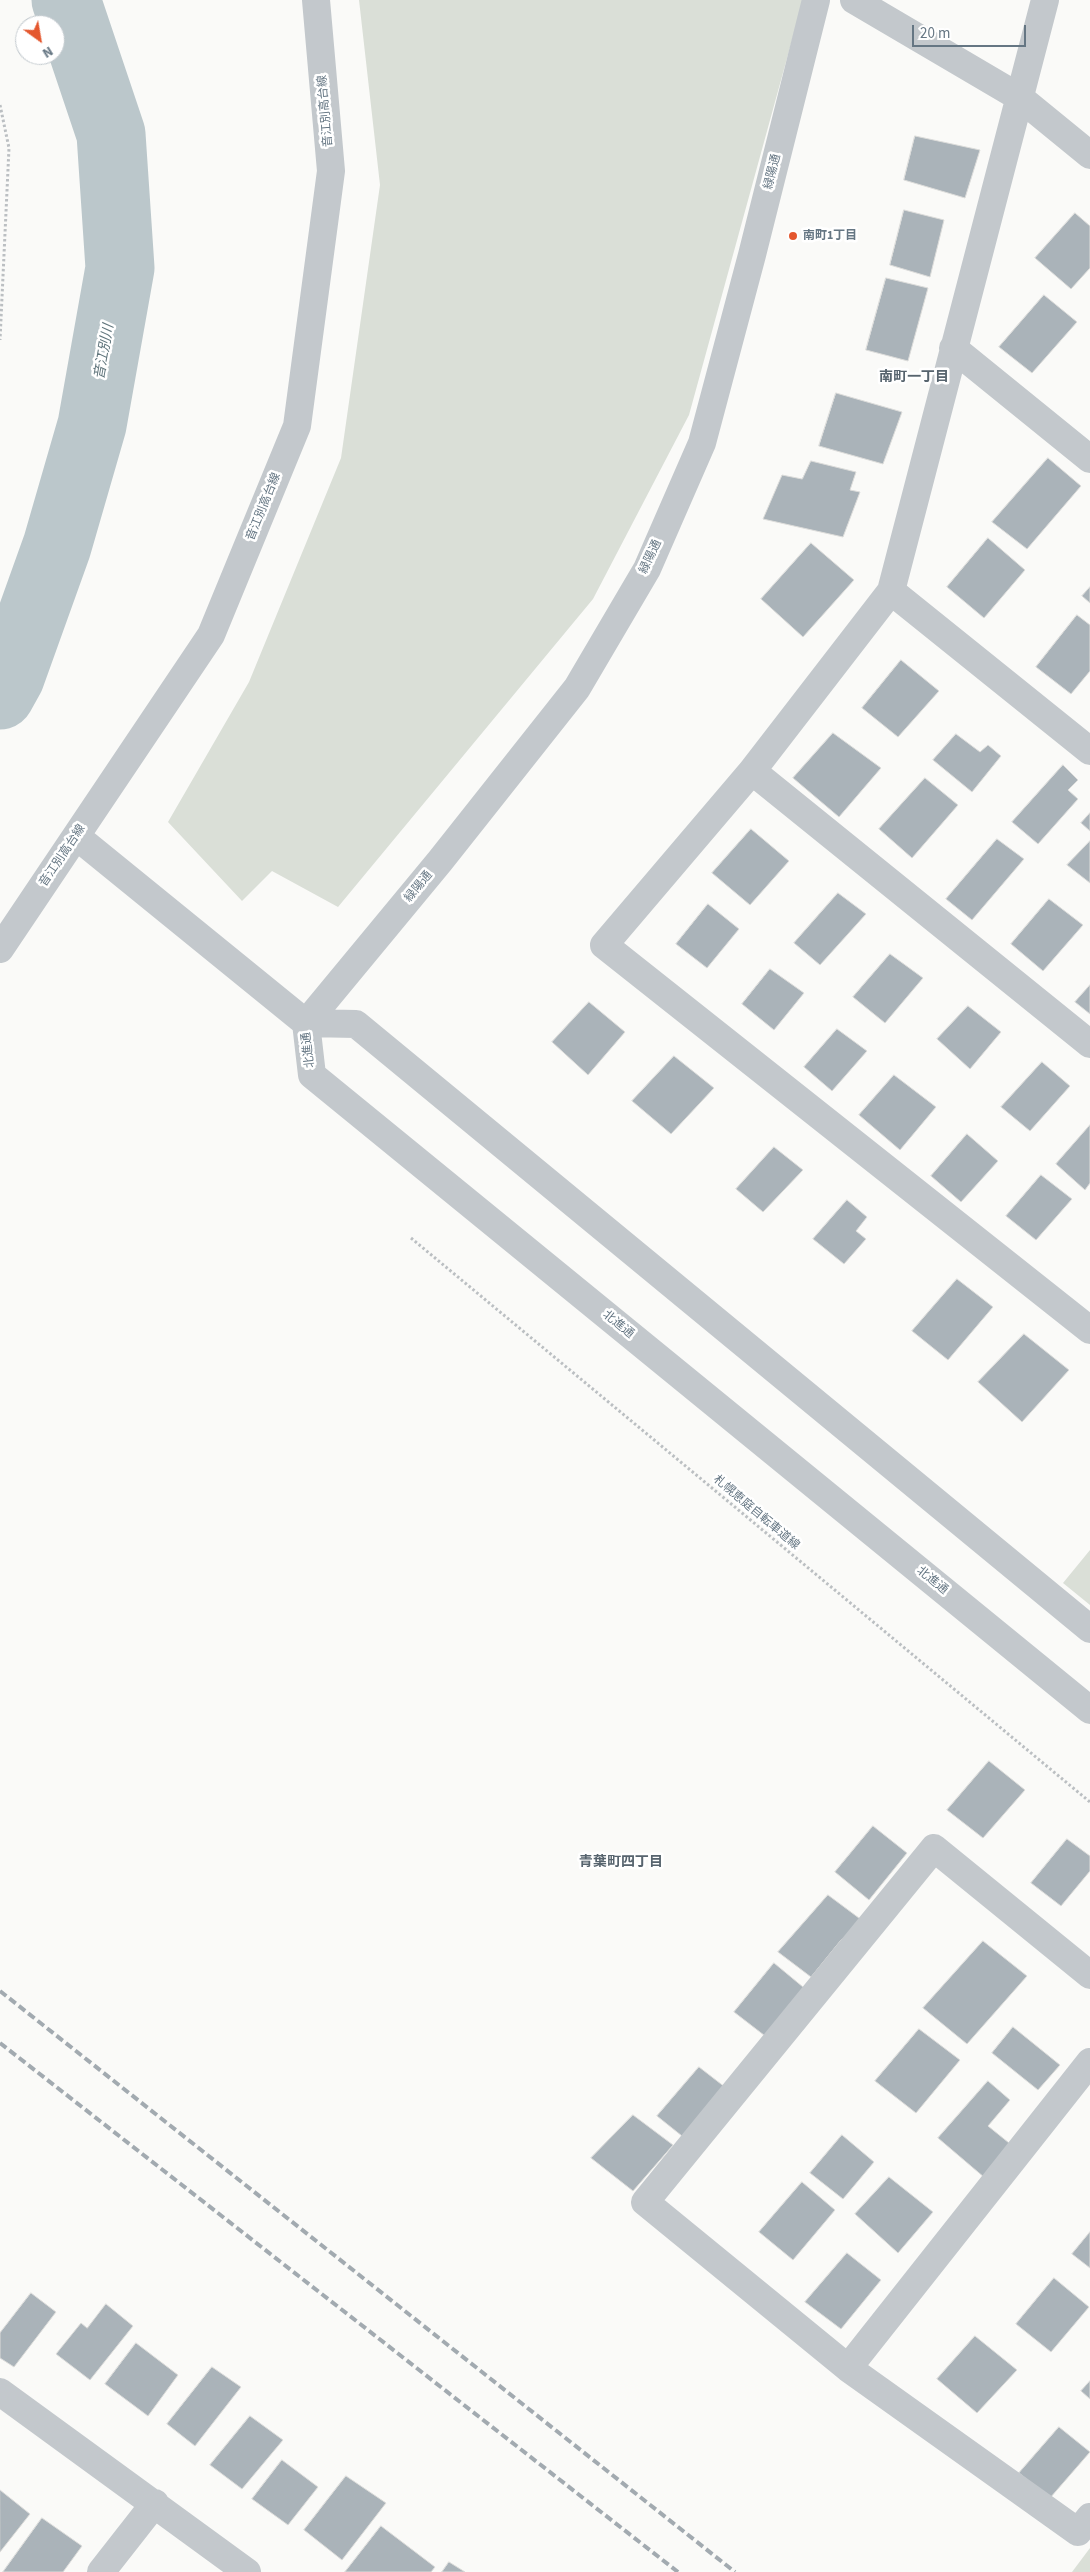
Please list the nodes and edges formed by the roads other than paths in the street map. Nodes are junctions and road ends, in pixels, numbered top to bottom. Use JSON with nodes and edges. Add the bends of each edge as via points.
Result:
{"nodes":[{"id":1,"x":316,"y":0,"type":"edge"},
{"id":2,"x":816,"y":0,"type":"edge"},
{"id":3,"x":854,"y":0,"type":"edge"},
{"id":4,"x":1045,"y":0,"type":"edge"},
{"id":5,"x":1019,"y":97,"type":"junction"},
{"id":6,"x":1090,"y":155,"type":"edge"},
{"id":7,"x":953,"y":348,"type":"junction"},
{"id":8,"x":1090,"y":459,"type":"edge"},
{"id":9,"x":891,"y":591,"type":"junction"},
{"id":10,"x":1090,"y":751,"type":"edge"},
{"id":11,"x":752,"y":771,"type":"junction"},
{"id":12,"x":76,"y":836,"type":"junction"},
{"id":13,"x":0,"y":949,"type":"edge"},
{"id":14,"x":306,"y":1023,"type":"junction"},
{"id":15,"x":1090,"y":1044,"type":"edge"},
{"id":16,"x":1090,"y":1330,"type":"edge"},
{"id":17,"x":1090,"y":1629,"type":"edge"},
{"id":18,"x":1090,"y":1710,"type":"edge"},
{"id":19,"x":1090,"y":1975,"type":"edge"},
{"id":20,"x":1090,"y":2062,"type":"edge"},
{"id":21,"x":848,"y":2368,"type":"junction"},
{"id":22,"x":0,"y":2392,"type":"edge"},
{"id":23,"x":154,"y":2503,"type":"junction"},
{"id":24,"x":1090,"y":2517,"type":"edge"},
{"id":25,"x":100,"y":2572,"type":"edge"},
{"id":26,"x":247,"y":2572,"type":"edge"}],
"edges":[{"from":1,"to":12,"type":"street","name":"音江別高台線","via":[[332,171],[297,426],[211,635]]},
{"from":2,"to":14,"type":"street","name":"緑陽通","via":[[702,443],[647,569],[577,688]]},
{"from":3,"to":5,"type":"street"},
{"from":4,"to":5,"type":"street"},
{"from":5,"to":6,"type":"street"},
{"from":5,"to":7,"type":"street"},
{"from":7,"to":8,"type":"street"},
{"from":7,"to":9,"type":"street"},
{"from":9,"to":10,"type":"street"},
{"from":9,"to":11,"type":"street"},
{"from":11,"to":15,"type":"street"},
{"from":11,"to":16,"type":"street","via":[[604,945]]},
{"from":12,"to":13,"type":"street","name":"音江別高台線"},
{"from":12,"to":14,"type":"street"},
{"from":14,"to":17,"type":"street","name":"北進通","via":[[356,1024]]},
{"from":14,"to":18,"type":"street","name":"北進通","via":[[312,1075]]},
{"from":19,"to":21,"type":"street","via":[[934,1848],[645,2202]]},
{"from":20,"to":21,"type":"street"},
{"from":21,"to":24,"type":"street","via":[[1078,2532]]},
{"from":22,"to":23,"type":"street"},
{"from":23,"to":25,"type":"street"},
{"from":23,"to":26,"type":"street"}]}
